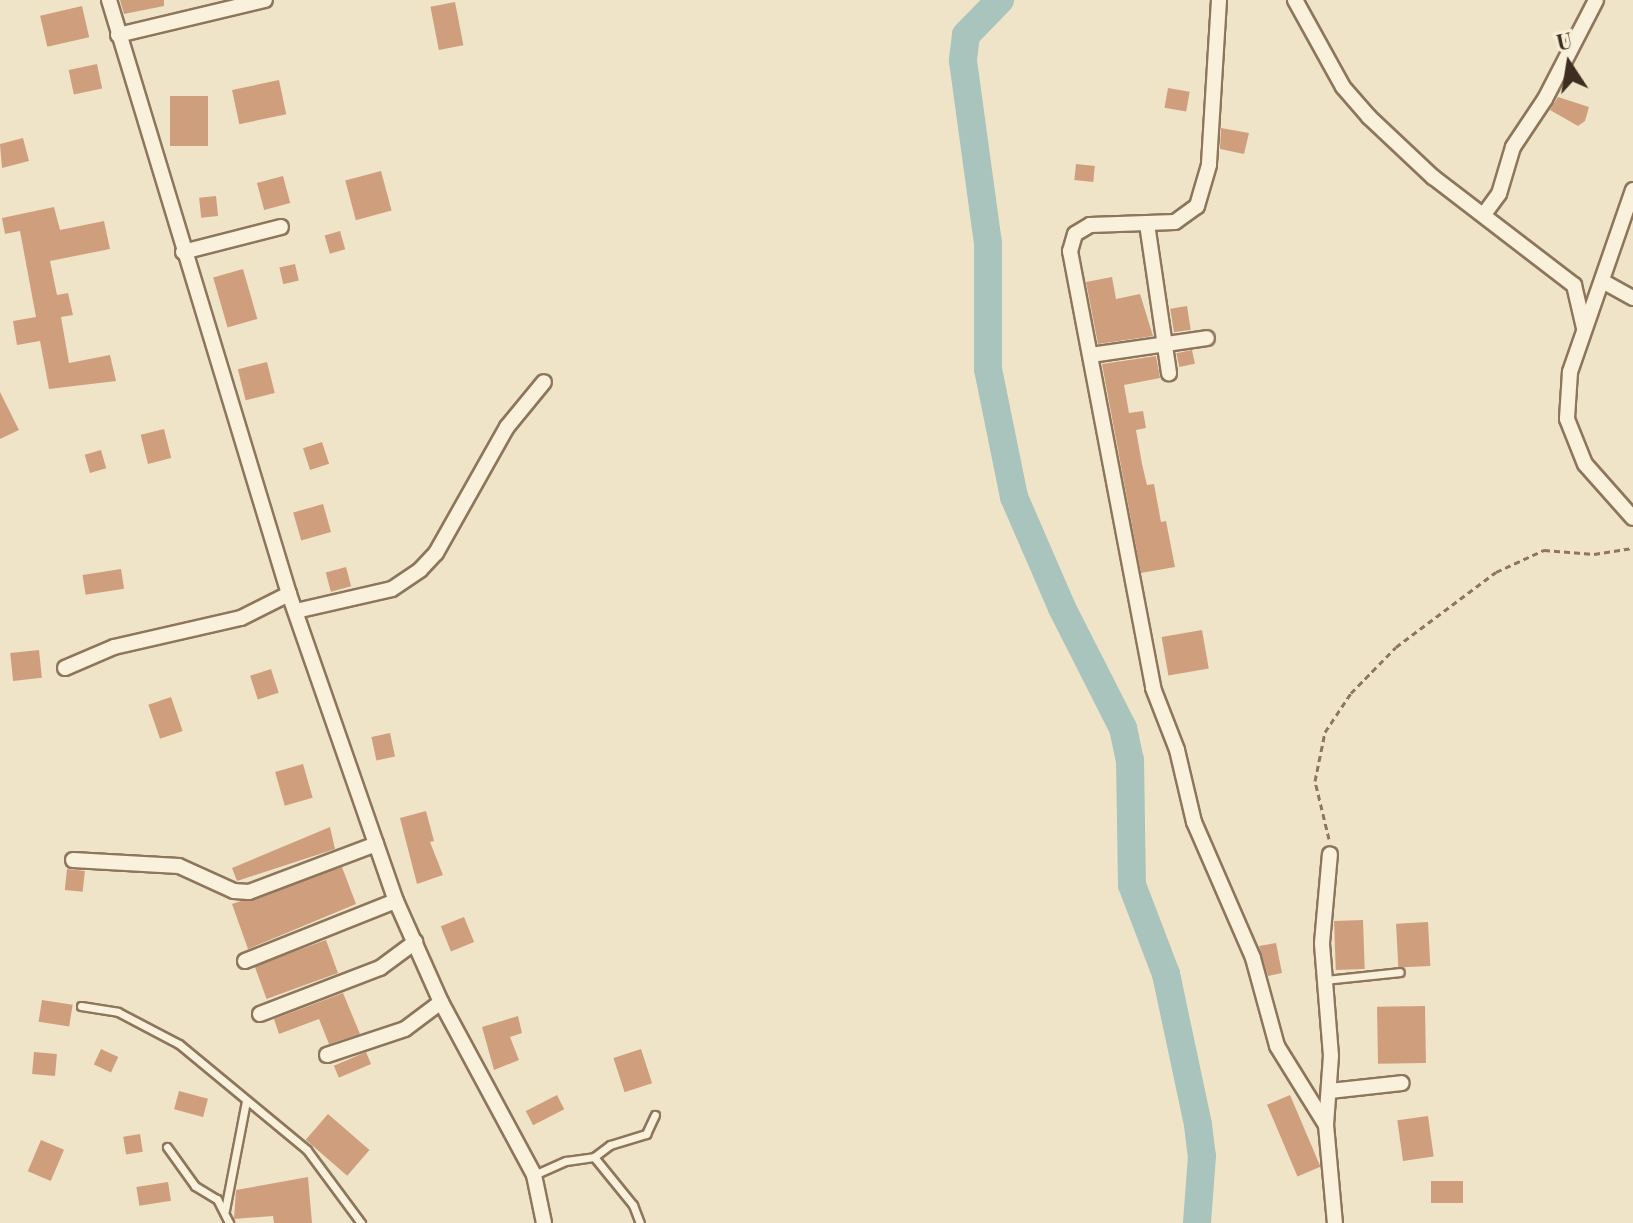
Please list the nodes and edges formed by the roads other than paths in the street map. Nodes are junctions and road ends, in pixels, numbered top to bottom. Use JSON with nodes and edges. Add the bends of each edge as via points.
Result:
{"nodes":[{"id":1,"x":109,"y":0,"type":"edge"},
{"id":2,"x":265,"y":0,"type":"edge"},
{"id":3,"x":1219,"y":0,"type":"edge"},
{"id":4,"x":1295,"y":0,"type":"edge"},
{"id":5,"x":1596,"y":0,"type":"edge"},
{"id":6,"x":118,"y":35,"type":"junction"},
{"id":7,"x":1633,"y":190,"type":"edge"},
{"id":8,"x":1485,"y":213,"type":"junction"},
{"id":9,"x":1147,"y":224,"type":"junction"},
{"id":10,"x":281,"y":227,"type":"dead end"},
{"id":11,"x":183,"y":252,"type":"junction"},
{"id":12,"x":1574,"y":285,"type":"junction"},
{"id":13,"x":1602,"y":285,"type":"junction"},
{"id":14,"x":1633,"y":298,"type":"edge"},
{"id":15,"x":1584,"y":328,"type":"junction"},
{"id":16,"x":1207,"y":338,"type":"dead end"},
{"id":17,"x":1164,"y":343,"type":"junction"},
{"id":18,"x":1091,"y":355,"type":"junction"},
{"id":19,"x":1169,"y":373,"type":"dead end"},
{"id":20,"x":544,"y":382,"type":"dead end"},
{"id":21,"x":1633,"y":518,"type":"edge"},
{"id":22,"x":289,"y":594,"type":"junction"},
{"id":23,"x":296,"y":611,"type":"junction"},
{"id":24,"x":65,"y":668,"type":"dead end"},
{"id":25,"x":376,"y":844,"type":"junction"},
{"id":26,"x":1330,"y":854,"type":"road end"},
{"id":27,"x":73,"y":860,"type":"dead end"},
{"id":28,"x":396,"y":901,"type":"junction"},
{"id":29,"x":415,"y":942,"type":"junction"},
{"id":30,"x":245,"y":961,"type":"dead end"},
{"id":31,"x":1400,"y":972,"type":"dead end"},
{"id":32,"x":1325,"y":980,"type":"junction"},
{"id":33,"x":441,"y":1002,"type":"junction"},
{"id":34,"x":81,"y":1006,"type":"dead end"},
{"id":35,"x":260,"y":1014,"type":"dead end"},
{"id":36,"x":327,"y":1055,"type":"dead end"},
{"id":37,"x":1402,"y":1083,"type":"dead end"},
{"id":38,"x":1330,"y":1091,"type":"junction"},
{"id":39,"x":246,"y":1101,"type":"junction"},
{"id":40,"x":655,"y":1115,"type":"dead end"},
{"id":41,"x":1326,"y":1125,"type":"junction"},
{"id":42,"x":167,"y":1147,"type":"dead end"},
{"id":43,"x":594,"y":1157,"type":"junction"},
{"id":44,"x":534,"y":1175,"type":"junction"},
{"id":45,"x":225,"y":1210,"type":"junction"},
{"id":46,"x":229,"y":1223,"type":"edge"},
{"id":47,"x":361,"y":1223,"type":"edge"},
{"id":48,"x":544,"y":1223,"type":"edge"},
{"id":49,"x":640,"y":1223,"type":"edge"},
{"id":50,"x":1335,"y":1223,"type":"edge"}],
"edges":[{"from":1,"to":6,"type":"street"},
{"from":2,"to":6,"type":"street"},
{"from":3,"to":9,"type":"street","via":[[1204,187],[1191,214],[1175,222]]},
{"from":4,"to":8,"type":"street","via":[[1343,87],[1369,117],[1433,177]]},
{"from":5,"to":8,"type":"street","via":[[1545,99],[1513,147],[1499,194]]},
{"from":6,"to":11,"type":"street"},
{"from":7,"to":13,"type":"street"},
{"from":8,"to":12,"type":"street"},
{"from":9,"to":17,"type":"street"},
{"from":9,"to":18,"type":"street","via":[[1090,225],[1069,242]]},
{"from":10,"to":11,"type":"street"},
{"from":11,"to":22,"type":"street"},
{"from":12,"to":13,"type":"street"},
{"from":12,"to":15,"type":"street"},
{"from":13,"to":14,"type":"street"},
{"from":13,"to":15,"type":"street"},
{"from":15,"to":21,"type":"street","via":[[1570,372],[1570,434],[1585,464]]},
{"from":16,"to":17,"type":"street"},
{"from":17,"to":18,"type":"street"},
{"from":17,"to":19,"type":"street"},
{"from":18,"to":41,"type":"street","via":[[1153,688],[1177,750],[1194,822],[1253,958],[1277,1046]]},
{"from":20,"to":23,"type":"street","via":[[507,427],[436,553],[420,570],[392,589]]},
{"from":22,"to":23,"type":"street"},
{"from":22,"to":24,"type":"street","via":[[241,618],[114,647]]},
{"from":23,"to":25,"type":"street"},
{"from":25,"to":27,"type":"street","via":[[249,892],[234,891],[179,866]]},
{"from":25,"to":28,"type":"street"},
{"from":26,"to":32,"type":"street"},
{"from":28,"to":29,"type":"street"},
{"from":28,"to":30,"type":"street"},
{"from":29,"to":33,"type":"street"},
{"from":29,"to":35,"type":"street","via":[[380,968]]},
{"from":31,"to":32,"type":"lane"},
{"from":32,"to":38,"type":"street"},
{"from":33,"to":36,"type":"street","via":[[405,1029]]},
{"from":33,"to":44,"type":"street"},
{"from":34,"to":39,"type":"lane","via":[[118,1012],[150,1025]]},
{"from":37,"to":38,"type":"street"},
{"from":38,"to":41,"type":"street"},
{"from":39,"to":45,"type":"lane"},
{"from":39,"to":47,"type":"lane","via":[[307,1150]]},
{"from":40,"to":43,"type":"lane","via":[[646,1134],[610,1145]]},
{"from":41,"to":50,"type":"street"},
{"from":42,"to":45,"type":"lane","via":[[195,1186]]},
{"from":43,"to":44,"type":"lane","via":[[566,1161]]},
{"from":43,"to":49,"type":"lane","via":[[633,1205]]},
{"from":44,"to":48,"type":"street"},
{"from":45,"to":46,"type":"lane"}]}
